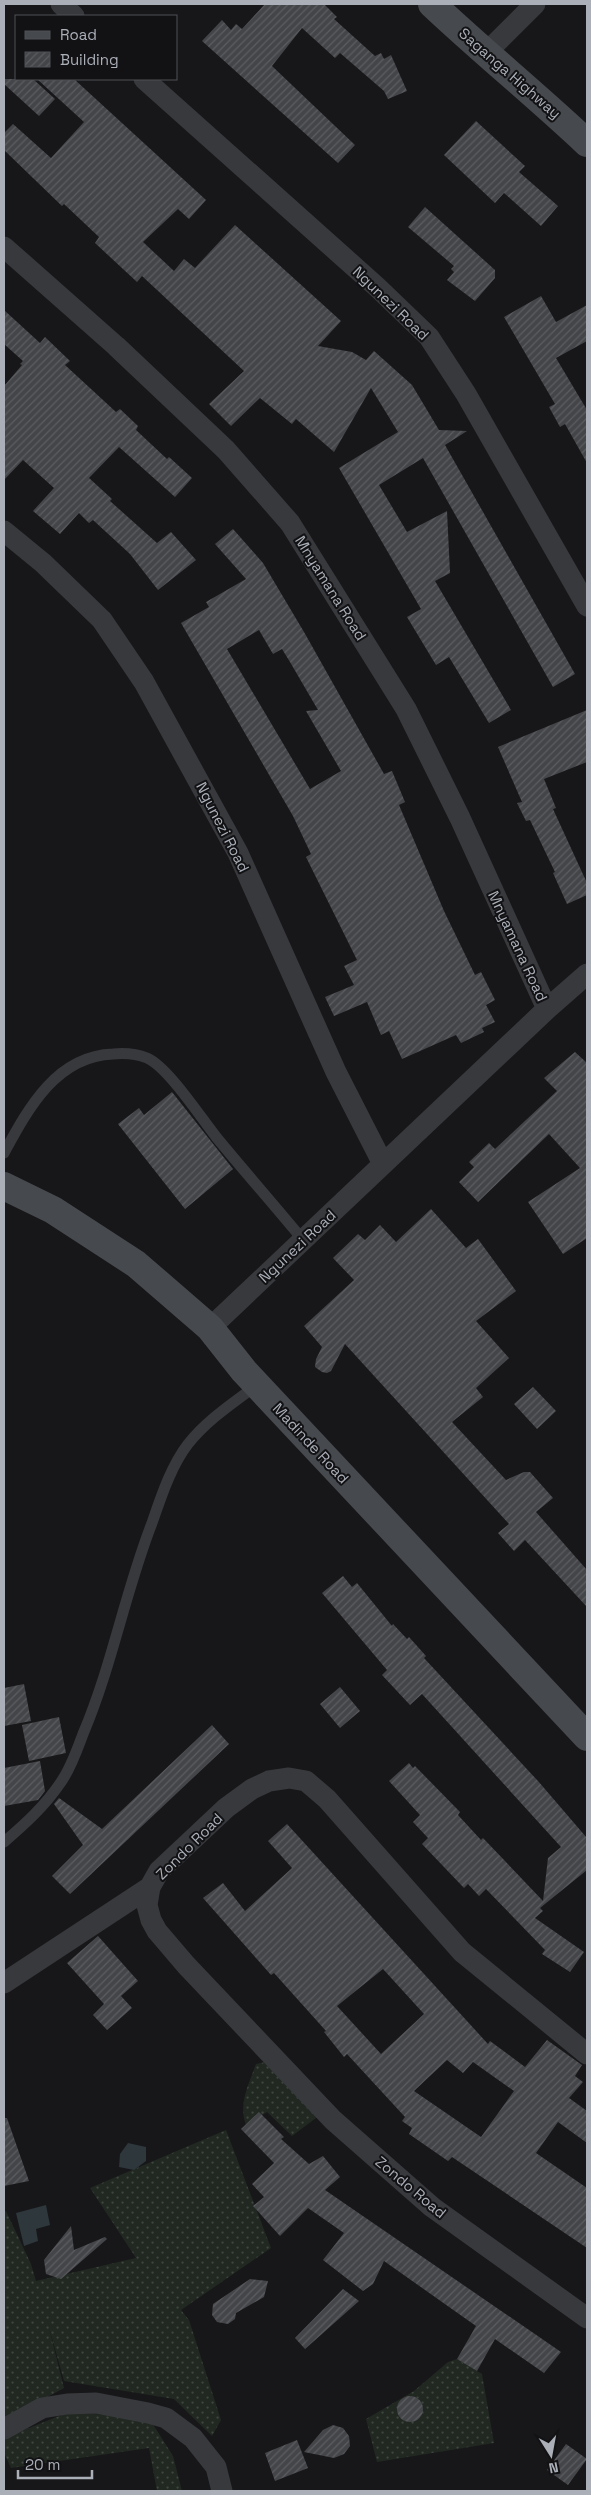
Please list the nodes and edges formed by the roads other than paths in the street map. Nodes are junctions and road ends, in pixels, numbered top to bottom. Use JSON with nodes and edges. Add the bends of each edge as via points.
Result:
{"nodes":[{"id":1,"x":61,"y":4,"type":"edge"},
{"id":2,"x":432,"y":4,"type":"edge"},
{"id":3,"x":535,"y":4,"type":"edge"},
{"id":4,"x":73,"y":15,"type":"edge"},
{"id":5,"x":485,"y":54,"type":"junction"},
{"id":6,"x":145,"y":80,"type":"edge"},
{"id":7,"x":587,"y":143,"type":"edge"},
{"id":8,"x":4,"y":246,"type":"edge"},
{"id":9,"x":4,"y":531,"type":"edge"},
{"id":10,"x":587,"y":606,"type":"edge"},
{"id":11,"x":587,"y":974,"type":"edge"},
{"id":12,"x":547,"y":1009,"type":"junction"},
{"id":13,"x":4,"y":1154,"type":"edge"},
{"id":14,"x":383,"y":1164,"type":"junction"},
{"id":15,"x":4,"y":1186,"type":"edge"},
{"id":16,"x":304,"y":1240,"type":"junction"},
{"id":17,"x":210,"y":1328,"type":"junction"},
{"id":18,"x":257,"y":1385,"type":"junction"},
{"id":19,"x":587,"y":1737,"type":"edge"},
{"id":20,"x":4,"y":1842,"type":"edge"},
{"id":21,"x":150,"y":1887,"type":"junction"},
{"id":22,"x":4,"y":1983,"type":"edge"},
{"id":23,"x":587,"y":2054,"type":"edge"},
{"id":24,"x":587,"y":2318,"type":"edge"},
{"id":25,"x":4,"y":2429,"type":"edge"},
{"id":26,"x":222,"y":2491,"type":"edge"}],
"edges":[{"from":1,"to":4,"type":"street"},
{"from":2,"to":5,"type":"street","name":"Saganga Highway"},
{"from":3,"to":5,"type":"street"},
{"from":5,"to":7,"type":"street","name":"Saganga Highway","via":[[528,88]]},
{"from":6,"to":10,"type":"street","name":"Ngunezi Road","via":[[429,337],[466,394]]},
{"from":8,"to":12,"type":"street","name":"Mnyamana Road","via":[[226,450],[290,523],[406,709],[460,818]]},
{"from":9,"to":14,"type":"street","name":"Ngunezi Road","via":[[43,563],[102,620],[144,682],[238,853],[336,1072]]},
{"from":11,"to":12,"type":"street","name":"Ngunezi Road"},
{"from":12,"to":14,"type":"street","name":"Ngunezi Road"},
{"from":13,"to":16,"type":"lane","via":[[29,1109],[47,1085],[67,1068],[106,1054],[126,1053],[148,1058],[167,1074]]},
{"from":14,"to":16,"type":"street","name":"Ngunezi Road"},
{"from":15,"to":17,"type":"street","name":"Madinde Road","via":[[53,1210],[136,1264]]},
{"from":16,"to":17,"type":"street","name":"Ngunezi Road"},
{"from":17,"to":18,"type":"street","name":"Madinde Road"},
{"from":18,"to":19,"type":"street","name":"Madinde Road"},
{"from":18,"to":20,"type":"lane","via":[[214,1417],[187,1445],[166,1486],[148,1533],[126,1598],[106,1674],[74,1757],[43,1807]]},
{"from":21,"to":22,"type":"street"},
{"from":21,"to":23,"type":"street","name":"Zondo Road","via":[[159,1871],[226,1808],[252,1789],[269,1781],[289,1778],[306,1781],[327,1799],[462,1952]]},
{"from":21,"to":24,"type":"street","name":"Zondo Road","via":[[147,1905],[157,1931],[333,2120],[432,2207]]},
{"from":25,"to":26,"type":"street","via":[[42,2408],[67,2404],[96,2404],[166,2418],[193,2438],[216,2466]]}]}
